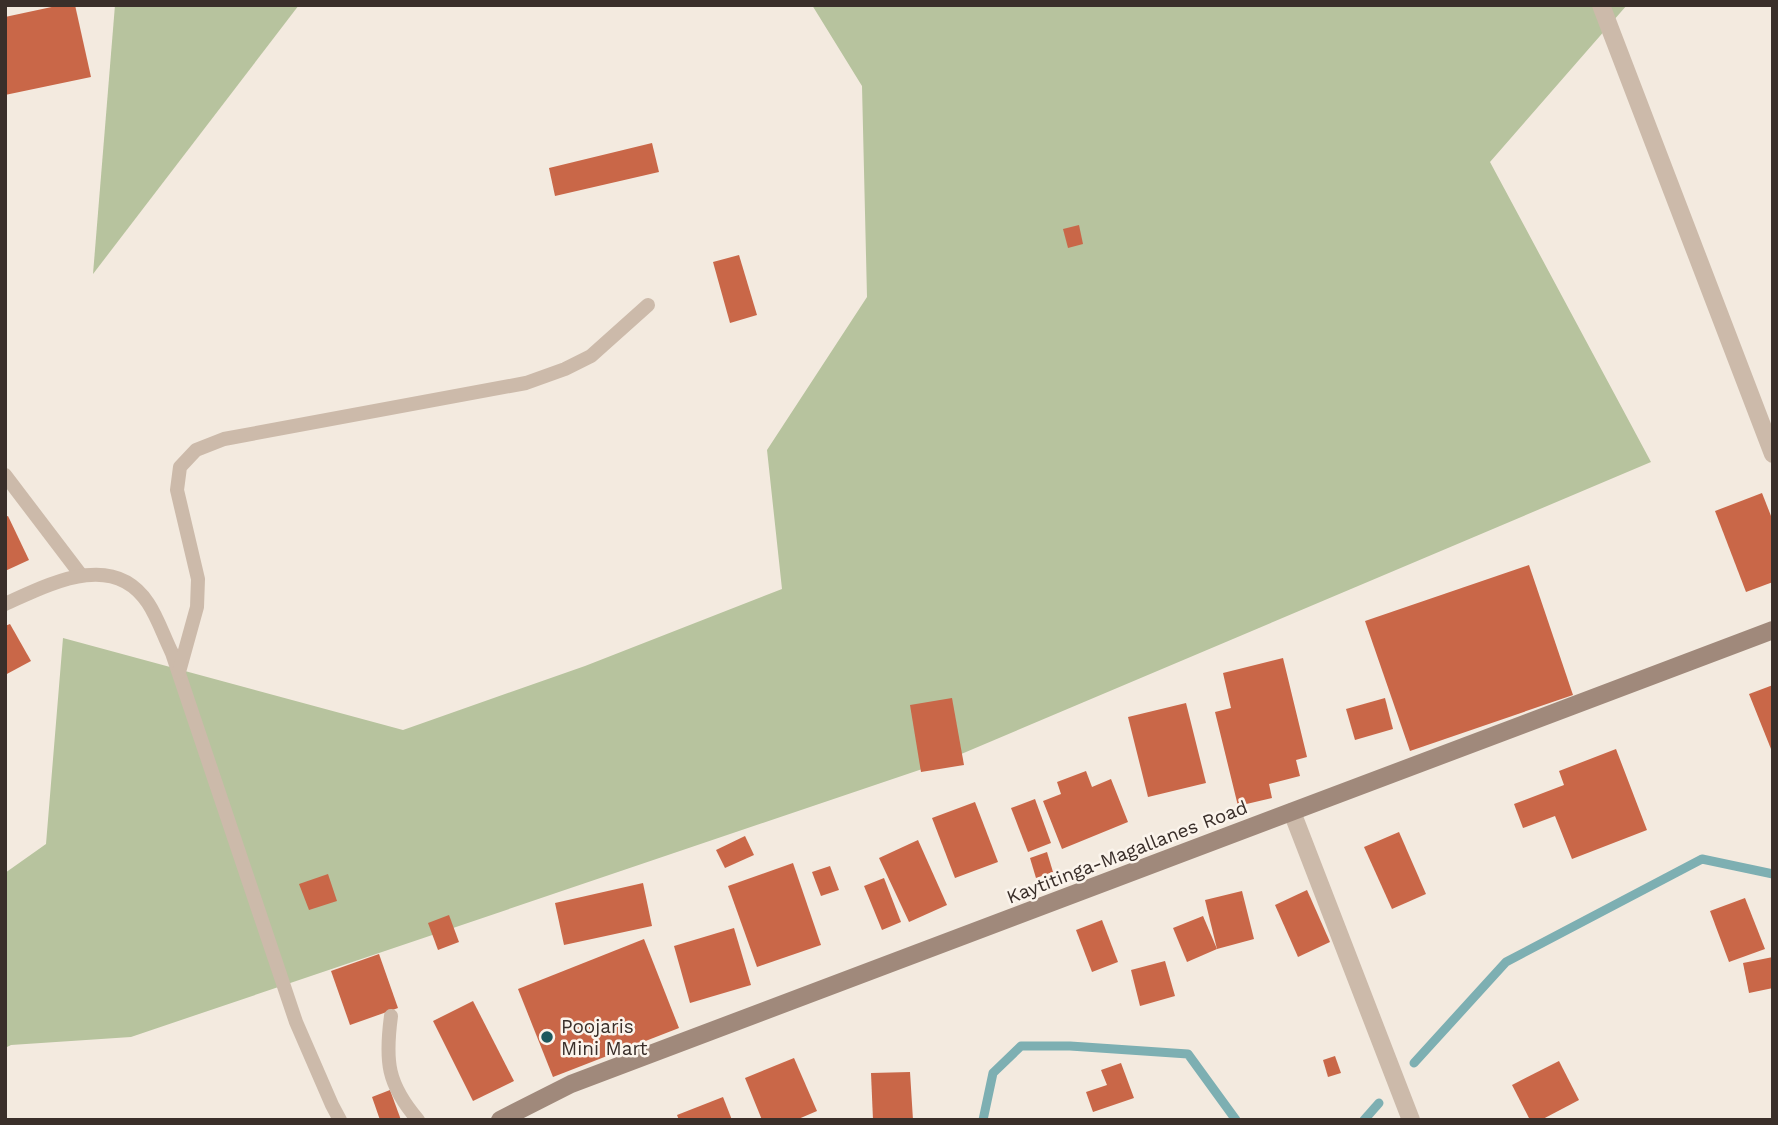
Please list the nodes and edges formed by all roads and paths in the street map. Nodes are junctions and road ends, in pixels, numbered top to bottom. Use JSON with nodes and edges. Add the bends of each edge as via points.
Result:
{"nodes":[{"id":1,"x":1601,"y":5,"type":"edge"},
{"id":2,"x":648,"y":305,"type":"dead end"},
{"id":3,"x":1773,"y":454,"type":"edge"},
{"id":4,"x":5,"y":475,"type":"edge"},
{"id":5,"x":82,"y":575,"type":"junction"},
{"id":6,"x":5,"y":604,"type":"edge"},
{"id":7,"x":1773,"y":630,"type":"edge"},
{"id":8,"x":179,"y":672,"type":"junction"},
{"id":9,"x":1292,"y":812,"type":"junction"},
{"id":10,"x":391,"y":1016,"type":"dead end"},
{"id":11,"x":340,"y":1120,"type":"edge"},
{"id":12,"x":418,"y":1120,"type":"edge"},
{"id":13,"x":500,"y":1120,"type":"edge"},
{"id":14,"x":1410,"y":1120,"type":"edge"}],
"edges":[{"from":1,"to":3,"type":"street"},
{"from":2,"to":8,"type":"lane","via":[[591,356],[526,383],[224,439],[195,450],[180,467],[177,490],[198,579],[197,607]]},
{"from":4,"to":5,"type":"lane"},
{"from":5,"to":6,"type":"lane"},
{"from":5,"to":8,"type":"lane","via":[[128,582],[148,603]]},
{"from":7,"to":9,"type":"main road","name":"Kaytitinga-Magallanes Road"},
{"from":8,"to":11,"type":"lane","via":[[296,1022]]},
{"from":9,"to":13,"type":"main road","name":"Kaytitinga-Magallanes Road","via":[[571,1084]]},
{"from":9,"to":14,"type":"street"},
{"from":10,"to":12,"type":"lane","via":[[387,1043],[391,1077]]}]}
